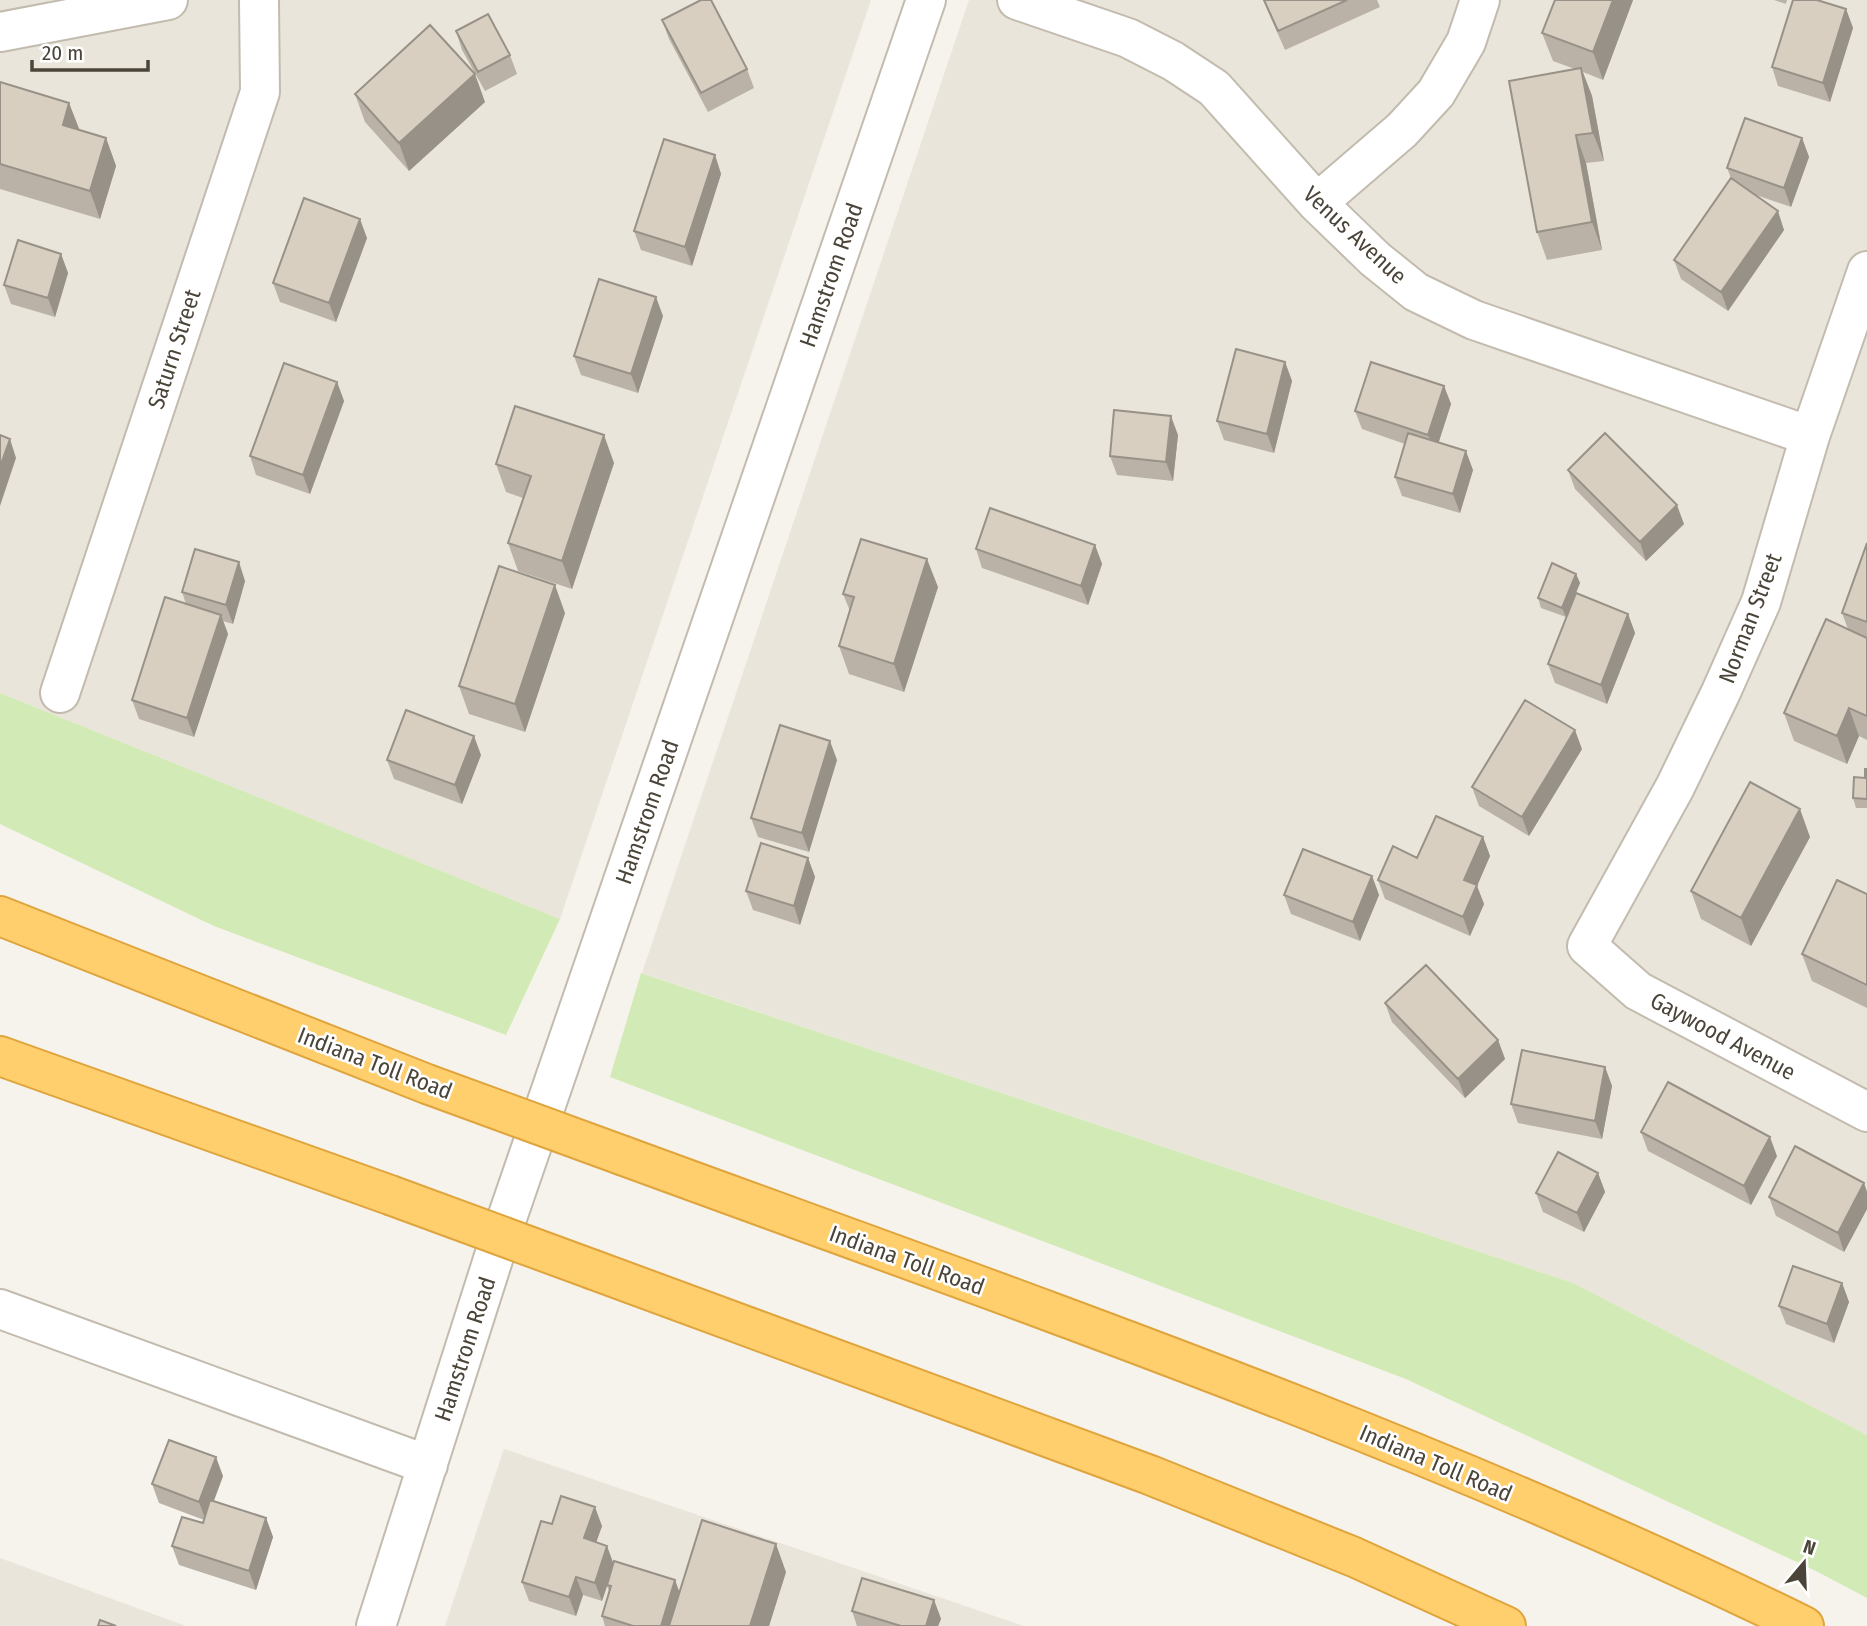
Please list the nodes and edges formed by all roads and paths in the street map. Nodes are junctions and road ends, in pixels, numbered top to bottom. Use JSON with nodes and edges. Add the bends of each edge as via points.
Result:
{"nodes":[{"id":1,"x":168,"y":0,"type":"edge"},
{"id":2,"x":259,"y":0,"type":"edge"},
{"id":3,"x":926,"y":0,"type":"edge"},
{"id":4,"x":1017,"y":0,"type":"edge"},
{"id":5,"x":1480,"y":0,"type":"edge"},
{"id":6,"x":0,"y":32,"type":"edge"},
{"id":7,"x":1317,"y":203,"type":"junction"},
{"id":8,"x":1867,"y":271,"type":"edge"},
{"id":9,"x":1810,"y":436,"type":"junction"},
{"id":10,"x":60,"y":693,"type":"dead end"},
{"id":11,"x":0,"y":916,"type":"edge"},
{"id":12,"x":1587,"y":946,"type":"joint"},
{"id":13,"x":0,"y":1056,"type":"edge"},
{"id":14,"x":1867,"y":1112,"type":"edge"},
{"id":15,"x":0,"y":1309,"type":"edge"},
{"id":16,"x":428,"y":1465,"type":"junction"},
{"id":17,"x":376,"y":1626,"type":"edge"},
{"id":18,"x":1506,"y":1626,"type":"edge"},
{"id":19,"x":1804,"y":1626,"type":"edge"}],
"edges":[{"from":1,"to":6,"type":"street"},
{"from":2,"to":10,"type":"street","name":"Saturn Street","via":[[260,92]]},
{"from":3,"to":16,"type":"street","name":"Hamstrom Road","via":[[496,1250]]},
{"from":4,"to":7,"type":"street","name":"Venus Avenue","via":[[1128,38],[1214,88]]},
{"from":5,"to":7,"type":"street","via":[[1466,42],[1436,93],[1402,130]]},
{"from":7,"to":9,"type":"street","name":"Venus Avenue","via":[[1416,292],[1474,320]]},
{"from":8,"to":9,"type":"street","name":"Norman Street"},
{"from":9,"to":12,"type":"street","name":"Norman Street","via":[[1761,601],[1675,787]]},
{"from":11,"to":19,"type":"highway","name":"Indiana Toll Road","bridge":true,"via":[[427,1084],[1404,1447],[1720,1584]]},
{"from":12,"to":14,"type":"street","name":"Gaywood Avenue","via":[[1638,991]]},
{"from":13,"to":18,"type":"highway","bridge":true,"via":[[1150,1475],[1354,1557]]},
{"from":15,"to":16,"type":"street"},
{"from":16,"to":17,"type":"street","name":"Hamstrom Road"}]}
